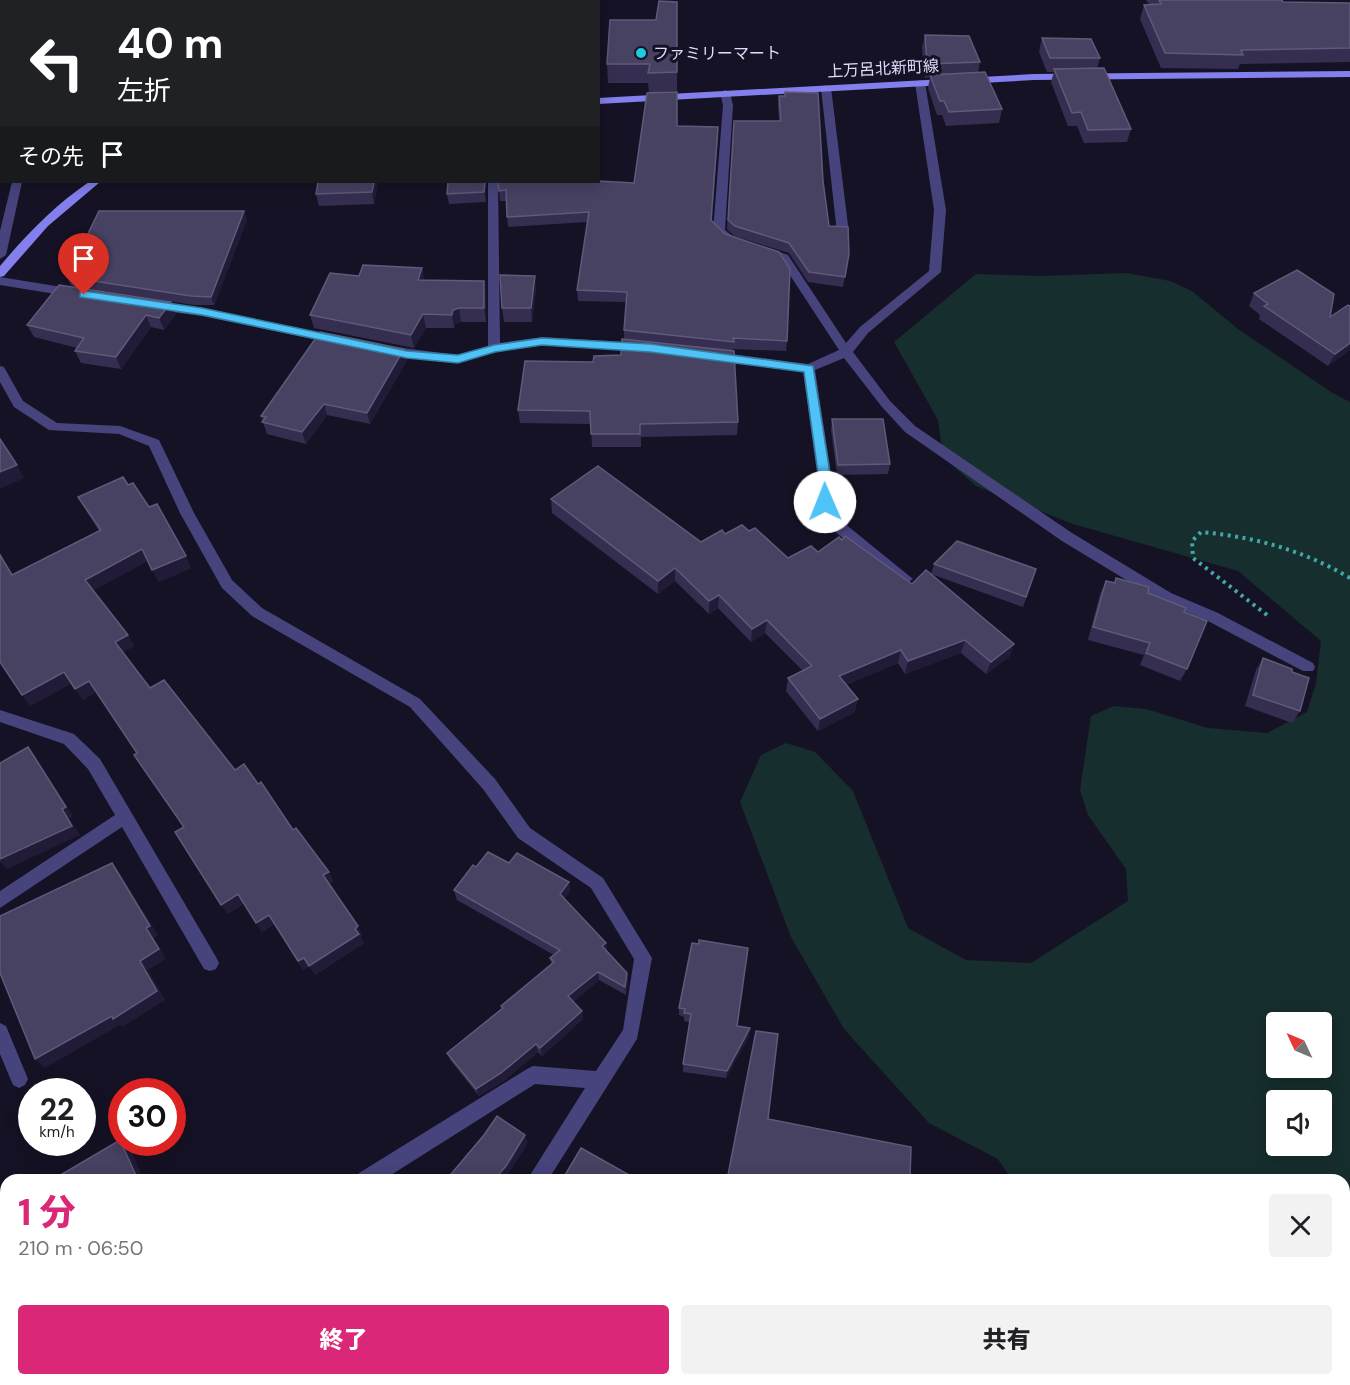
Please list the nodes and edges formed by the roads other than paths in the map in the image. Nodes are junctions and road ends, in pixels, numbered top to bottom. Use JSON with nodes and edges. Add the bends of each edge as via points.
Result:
{"nodes":[{"id":1,"x":1350,"y":74,"type":"edge"},
{"id":2,"x":920,"y":83,"type":"junction"},
{"id":3,"x":826,"y":88,"type":"junction"},
{"id":4,"x":725,"y":93,"type":"junction"},
{"id":5,"x":600,"y":101,"type":"edge"},
{"id":6,"x":16,"y":183,"type":"edge"},
{"id":7,"x":94,"y":183,"type":"edge"},
{"id":8,"x":493,"y":183,"type":"edge"},
{"id":9,"x":843,"y":233,"type":"edge"},
{"id":10,"x":0,"y":255,"type":"edge"},
{"id":11,"x":0,"y":273,"type":"edge"},
{"id":12,"x":0,"y":281,"type":"edge"},
{"id":13,"x":90,"y":296,"type":"edge"},
{"id":14,"x":146,"y":305,"type":"edge"},
{"id":15,"x":350,"y":342,"type":"edge"},
{"id":16,"x":373,"y":347,"type":"edge"},
{"id":17,"x":494,"y":348,"type":"junction"},
{"id":18,"x":661,"y":349,"type":"edge"},
{"id":19,"x":846,"y":352,"type":"junction"},
{"id":20,"x":707,"y":355,"type":"edge"},
{"id":21,"x":809,"y":368,"type":"junction"},
{"id":22,"x":0,"y":370,"type":"edge"},
{"id":23,"x":906,"y":579,"type":"edge"},
{"id":24,"x":1308,"y":667,"type":"dead end"},
{"id":25,"x":0,"y":716,"type":"edge"},
{"id":26,"x":124,"y":817,"type":"junction"},
{"id":27,"x":0,"y":900,"type":"edge"},
{"id":28,"x":210,"y":963,"type":"dead end"},
{"id":29,"x":0,"y":1032,"type":"edge"},
{"id":30,"x":19,"y":1078,"type":"edge"},
{"id":31,"x":601,"y":1080,"type":"junction"},
{"id":32,"x":376,"y":1174,"type":"edge"},
{"id":33,"x":541,"y":1174,"type":"edge"}],
"edges":[{"from":1,"to":2,"type":"main road","name":"上万呂北新町線","via":[[1034,77]]},
{"from":2,"to":3,"type":"main road","name":"上万呂北新町線"},
{"from":2,"to":19,"type":"street","via":[[940,210],[935,272],[864,330]]},
{"from":3,"to":4,"type":"main road","name":"上万呂北新町線"},
{"from":3,"to":9,"type":"street"},
{"from":4,"to":5,"type":"main road","name":"上万呂北新町線"},
{"from":4,"to":19,"type":"street","via":[[728,105],[719,231],[729,240],[784,258]]},
{"from":6,"to":10,"type":"street"},
{"from":7,"to":11,"type":"main road","via":[[69,199]]},
{"from":8,"to":17,"type":"street"},
{"from":12,"to":13,"type":"street"},
{"from":14,"to":15,"type":"street","via":[[202,312]]},
{"from":16,"to":17,"type":"street","via":[[458,359]]},
{"from":17,"to":18,"type":"street","via":[[542,341]]},
{"from":19,"to":21,"type":"street"},
{"from":19,"to":24,"type":"street","via":[[910,429],[1067,537],[1166,597]]},
{"from":20,"to":21,"type":"street"},
{"from":21,"to":23,"type":"street","via":[[825,502],[839,526]]},
{"from":22,"to":31,"type":"street","via":[[18,404],[54,427],[120,430],[154,443],[227,584],[257,612],[414,704],[489,784],[524,833],[597,883],[643,958],[631,1033]]},
{"from":25,"to":26,"type":"street","via":[[69,739],[94,764]]},
{"from":26,"to":27,"type":"street"},
{"from":26,"to":28,"type":"street"},
{"from":29,"to":30,"type":"street"},
{"from":31,"to":32,"type":"street","via":[[533,1075]]},
{"from":31,"to":33,"type":"street"}]}
